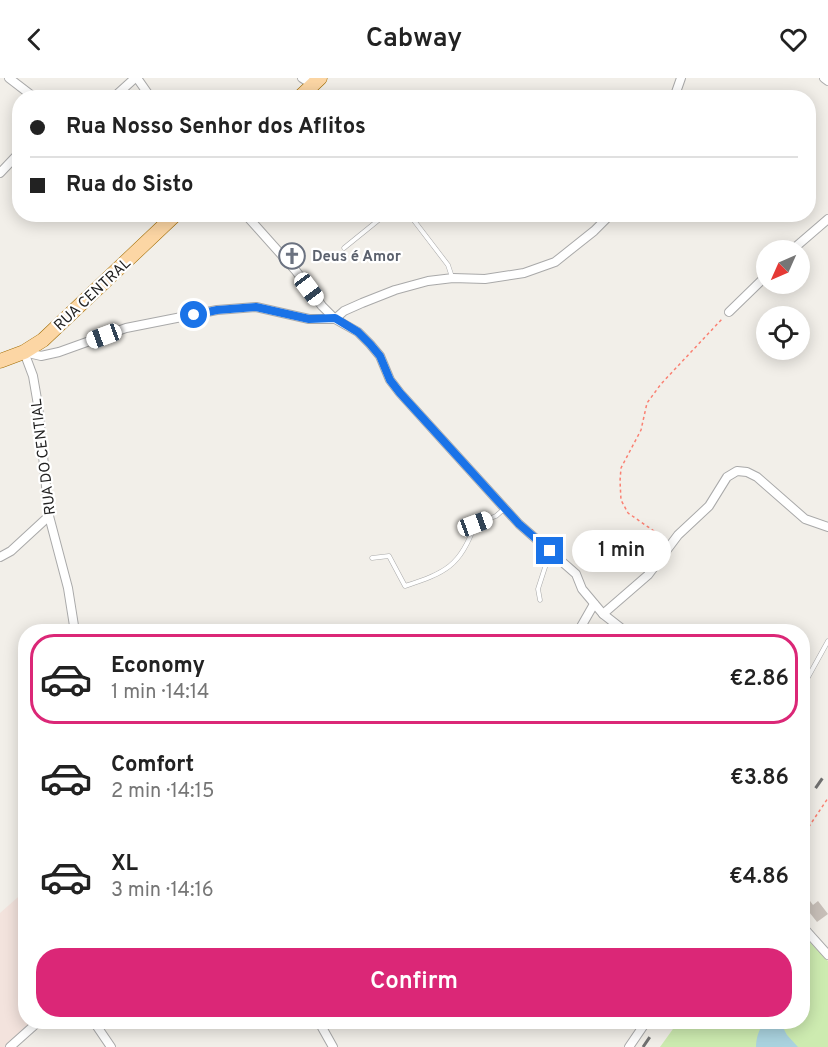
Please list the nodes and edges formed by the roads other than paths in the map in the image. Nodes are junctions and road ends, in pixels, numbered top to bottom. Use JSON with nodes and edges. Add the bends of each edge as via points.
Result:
{"nodes":[{"id":1,"x":9,"y":78,"type":"edge"},
{"id":2,"x":136,"y":78,"type":"edge"},
{"id":3,"x":824,"y":78,"type":"edge"},
{"id":4,"x":828,"y":81,"type":"edge"},
{"id":5,"x":25,"y":90,"type":"edge"},
{"id":6,"x":122,"y":90,"type":"edge"},
{"id":7,"x":12,"y":160,"type":"edge"},
{"id":8,"x":0,"y":173,"type":"edge"},
{"id":9,"x":828,"y":219,"type":"edge"},
{"id":10,"x":167,"y":222,"type":"edge"},
{"id":11,"x":252,"y":222,"type":"edge"},
{"id":12,"x":376,"y":222,"type":"edge"},
{"id":13,"x":415,"y":222,"type":"edge"},
{"id":14,"x":603,"y":222,"type":"edge"},
{"id":15,"x":804,"y":240,"type":"edge"},
{"id":16,"x":344,"y":248,"type":"dead end"},
{"id":17,"x":453,"y":278,"type":"junction"},
{"id":18,"x":756,"y":286,"type":"edge"},
{"id":19,"x":729,"y":312,"type":"road end"},
{"id":20,"x":335,"y":318,"type":"junction"},
{"id":21,"x":24,"y":352,"type":"junction"},
{"id":22,"x":0,"y":361,"type":"edge"},
{"id":23,"x":505,"y":508,"type":"junction"},
{"id":24,"x":49,"y":516,"type":"junction"},
{"id":25,"x":828,"y":527,"type":"edge"},
{"id":26,"x":550,"y":551,"type":"junction"},
{"id":27,"x":0,"y":557,"type":"edge"},
{"id":28,"x":372,"y":558,"type":"dead end"},
{"id":29,"x":540,"y":600,"type":"dead end"},
{"id":30,"x":594,"y":604,"type":"junction"},
{"id":31,"x":603,"y":614,"type":"junction"},
{"id":32,"x":74,"y":624,"type":"edge"},
{"id":33,"x":583,"y":624,"type":"edge"},
{"id":34,"x":616,"y":624,"type":"edge"},
{"id":35,"x":828,"y":641,"type":"edge"},
{"id":36,"x":810,"y":674,"type":"edge"},
{"id":37,"x":810,"y":935,"type":"edge"},
{"id":38,"x":828,"y":956,"type":"edge"},
{"id":39,"x":30,"y":1029,"type":"edge"},
{"id":40,"x":99,"y":1029,"type":"edge"},
{"id":41,"x":323,"y":1029,"type":"edge"},
{"id":42,"x":641,"y":1029,"type":"edge"},
{"id":43,"x":10,"y":1047,"type":"edge"},
{"id":44,"x":111,"y":1047,"type":"edge"},
{"id":45,"x":333,"y":1047,"type":"edge"},
{"id":46,"x":629,"y":1047,"type":"edge"}],
"edges":[{"from":1,"to":5,"type":"street"},
{"from":2,"to":6,"type":"street"},
{"from":3,"to":4,"type":"street"},
{"from":7,"to":8,"type":"street"},
{"from":9,"to":15,"type":"street"},
{"from":10,"to":21,"type":"main road","name":"RUA CENTRAL","via":[[43,339]]},
{"from":11,"to":20,"type":"street"},
{"from":12,"to":16,"type":"lane"},
{"from":13,"to":17,"type":"lane","via":[[448,265]]},
{"from":14,"to":17,"type":"street","via":[[555,262],[524,273],[485,279]]},
{"from":17,"to":20,"type":"street","via":[[395,290],[344,310]]},
{"from":18,"to":19,"type":"street"},
{"from":20,"to":21,"type":"street","via":[[309,319],[256,307],[217,310],[126,328],[41,356]]},
{"from":20,"to":23,"type":"street","via":[[370,344],[400,393]]},
{"from":21,"to":22,"type":"main road","name":"RUA CENTRAL"},
{"from":21,"to":24,"type":"street","name":"RUA DO CENTIAL","via":[[38,405]]},
{"from":23,"to":26,"type":"street"},
{"from":23,"to":28,"type":"lane","via":[[475,524],[469,543],[439,575],[405,586],[388,556]]},
{"from":24,"to":27,"type":"street"},
{"from":24,"to":32,"type":"street","name":"RUA DO CENTIAL"},
{"from":25,"to":31,"type":"street","via":[[805,519],[758,477],[737,471],[648,575]]},
{"from":26,"to":29,"type":"lane","via":[[538,589]]},
{"from":26,"to":30,"type":"street","via":[[576,574]]},
{"from":30,"to":31,"type":"street"},
{"from":30,"to":33,"type":"street"},
{"from":31,"to":34,"type":"street"},
{"from":35,"to":36,"type":"lane"},
{"from":37,"to":38,"type":"street"},
{"from":39,"to":43,"type":"street"},
{"from":40,"to":44,"type":"street"},
{"from":41,"to":45,"type":"street"},
{"from":42,"to":46,"type":"street"}]}
